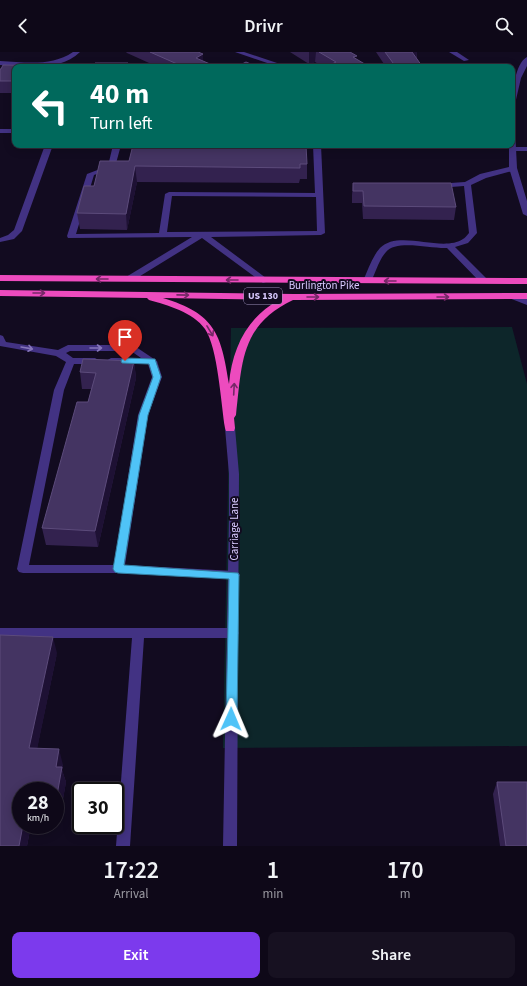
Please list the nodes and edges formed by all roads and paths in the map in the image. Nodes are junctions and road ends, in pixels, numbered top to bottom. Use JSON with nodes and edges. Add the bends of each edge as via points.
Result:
{"nodes":[{"id":1,"x":78,"y":52,"type":"edge"},
{"id":2,"x":238,"y":52,"type":"edge"},
{"id":3,"x":452,"y":52,"type":"edge"},
{"id":4,"x":527,"y":59,"type":"edge"},
{"id":5,"x":466,"y":60,"type":"dead end"},
{"id":6,"x":0,"y":63,"type":"edge"},
{"id":7,"x":276,"y":64,"type":"edge"},
{"id":8,"x":515,"y":91,"type":"edge"},
{"id":9,"x":0,"y":131,"type":"edge"},
{"id":10,"x":12,"y":131,"type":"edge"},
{"id":11,"x":48,"y":148,"type":"edge"},
{"id":12,"x":116,"y":148,"type":"edge"},
{"id":13,"x":317,"y":148,"type":"edge"},
{"id":14,"x":513,"y":148,"type":"joint"},
{"id":15,"x":527,"y":149,"type":"edge"},
{"id":16,"x":513,"y":168,"type":"junction"},
{"id":17,"x":467,"y":184,"type":"junction"},
{"id":18,"x":433,"y":186,"type":"edge"},
{"id":19,"x":319,"y":195,"type":"junction"},
{"id":20,"x":527,"y":214,"type":"edge"},
{"id":21,"x":202,"y":234,"type":"junction"},
{"id":22,"x":163,"y":235,"type":"junction"},
{"id":23,"x":0,"y":240,"type":"edge"},
{"id":24,"x":450,"y":247,"type":"junction"},
{"id":25,"x":0,"y":278,"type":"edge"},
{"id":26,"x":129,"y":279,"type":"junction"},
{"id":27,"x":263,"y":280,"type":"junction"},
{"id":28,"x":367,"y":281,"type":"junction"},
{"id":29,"x":484,"y":281,"type":"junction"},
{"id":30,"x":527,"y":282,"type":"edge"},
{"id":31,"x":0,"y":293,"type":"edge"},
{"id":32,"x":126,"y":294,"type":"junction"},
{"id":33,"x":512,"y":296,"type":"junction"},
{"id":34,"x":527,"y":296,"type":"edge"},
{"id":35,"x":294,"y":297,"type":"junction"},
{"id":36,"x":527,"y":302,"type":"edge"},
{"id":37,"x":0,"y":338,"type":"edge"},
{"id":38,"x":59,"y":353,"type":"junction"},
{"id":39,"x":71,"y":361,"type":"junction"},
{"id":40,"x":152,"y":361,"type":"junction"},
{"id":41,"x":230,"y":428,"type":"junction"},
{"id":42,"x":118,"y":569,"type":"junction"},
{"id":43,"x":234,"y":575,"type":"junction"},
{"id":44,"x":0,"y":633,"type":"edge"},
{"id":45,"x":138,"y":633,"type":"junction"},
{"id":46,"x":233,"y":633,"type":"junction"},
{"id":47,"x":123,"y":846,"type":"edge"},
{"id":48,"x":230,"y":846,"type":"edge"}],
"edges":[{"from":1,"to":6,"type":"street","via":[[62,62],[53,64]]},
{"from":2,"to":7,"type":"street"},
{"from":3,"to":5,"type":"street"},
{"from":4,"to":8,"type":"street"},
{"from":9,"to":10,"type":"street"},
{"from":11,"to":23,"type":"street","via":[[18,231],[11,237]]},
{"from":12,"to":22,"type":"street","via":[[111,167],[91,174],[71,236]]},
{"from":13,"to":19,"type":"street"},
{"from":14,"to":15,"type":"street"},
{"from":14,"to":16,"type":"street"},
{"from":16,"to":17,"type":"street"},
{"from":16,"to":20,"type":"street"},
{"from":17,"to":18,"type":"street"},
{"from":17,"to":24,"type":"street","via":[[473,233],[470,238]]},
{"from":19,"to":21,"type":"street","via":[[321,233]]},
{"from":19,"to":22,"type":"street","via":[[169,194]]},
{"from":21,"to":22,"type":"street"},
{"from":21,"to":26,"type":"street"},
{"from":21,"to":27,"type":"street"},
{"from":24,"to":28,"type":"street","via":[[399,242],[384,249]]},
{"from":24,"to":29,"type":"street"},
{"from":26,"to":25,"type":"highway","name":"Burlington Pike","number":"US 130","one_way":true},
{"from":27,"to":26,"type":"highway","name":"Burlington Pike","number":"US 130","one_way":true},
{"from":27,"to":28,"type":"highway","name":"Burlington Pike","number":"US 130"},
{"from":29,"to":28,"type":"highway","name":"Burlington Pike","number":"US 130","one_way":true},
{"from":29,"to":30,"type":"highway","name":"Burlington Pike","number":"US 130"},
{"from":31,"to":32,"type":"highway","name":"Burlington Pike","number":"US 130","one_way":true},
{"from":32,"to":35,"type":"highway","name":"Burlington Pike","number":"US 130","one_way":true},
{"from":32,"to":41,"type":"highway","one_way":true,"via":[[171,304],[204,322],[209,328],[216,342]]},
{"from":33,"to":34,"type":"highway","name":"Burlington Pike","number":"US 130"},
{"from":35,"to":33,"type":"highway","name":"Burlington Pike","number":"US 130","one_way":true},
{"from":33,"to":36,"type":"street"},
{"from":41,"to":35,"type":"highway","one_way":true,"via":[[237,363],[243,340],[266,312]]},
{"from":37,"to":38,"type":"street","one_way":true,"via":[[2,344]]},
{"from":38,"to":39,"type":"street"},
{"from":38,"to":40,"type":"street","one_way":true,"via":[[68,348],[133,348]]},
{"from":39,"to":40,"type":"street"},
{"from":39,"to":42,"type":"street","via":[[59,390],[23,569]]},
{"from":40,"to":42,"type":"street","via":[[157,377],[143,415]]},
{"from":41,"to":43,"type":"street","name":"Carriage Lane","via":[[234,474]]},
{"from":42,"to":43,"type":"street"},
{"from":43,"to":46,"type":"street","name":"Carriage Lane"},
{"from":44,"to":45,"type":"street"},
{"from":45,"to":46,"type":"street"},
{"from":45,"to":47,"type":"street"},
{"from":46,"to":48,"type":"street","name":"Carriage Lane"}]}
